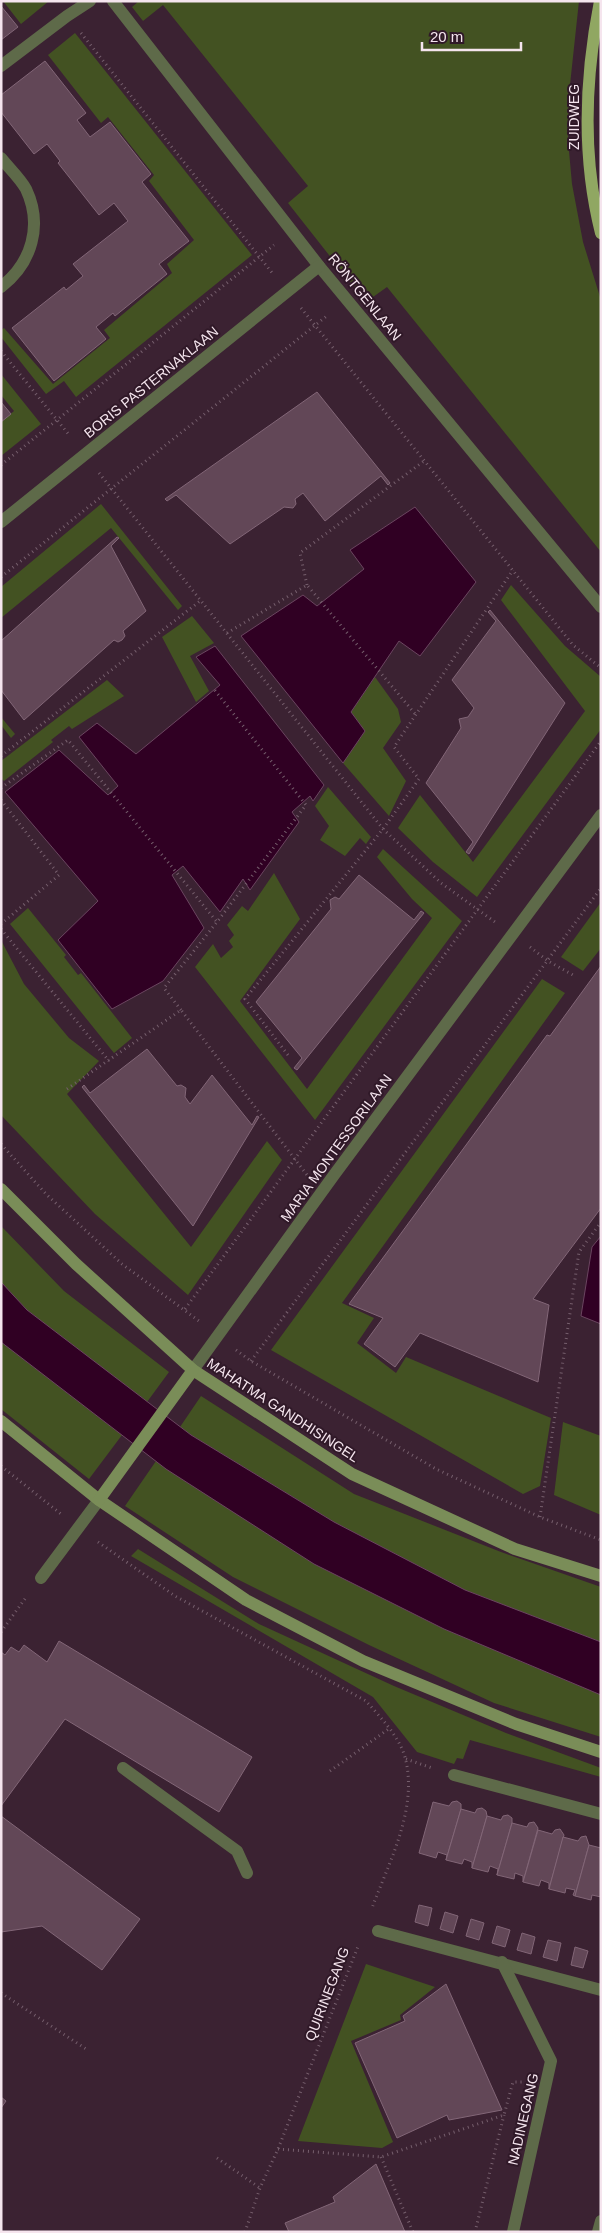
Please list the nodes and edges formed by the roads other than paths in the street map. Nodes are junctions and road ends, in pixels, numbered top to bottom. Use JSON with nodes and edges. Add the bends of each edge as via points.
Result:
{"nodes":[{"id":1,"x":90,"y":1,"type":"edge"},
{"id":2,"x":113,"y":1,"type":"edge"},
{"id":3,"x":600,"y":1,"type":"edge"},
{"id":4,"x":1,"y":66,"type":"edge"},
{"id":5,"x":1,"y":158,"type":"edge"},
{"id":6,"x":601,"y":233,"type":"edge"},
{"id":7,"x":319,"y":266,"type":"junction"},
{"id":8,"x":1,"y":287,"type":"edge"},
{"id":9,"x":1,"y":522,"type":"edge"},
{"id":10,"x":601,"y":607,"type":"edge"},
{"id":11,"x":601,"y":815,"type":"edge"},
{"id":12,"x":1,"y":1189,"type":"edge"},
{"id":13,"x":194,"y":1370,"type":"junction"},
{"id":14,"x":1,"y":1421,"type":"edge"},
{"id":15,"x":99,"y":1500,"type":"junction"},
{"id":16,"x":601,"y":1576,"type":"edge"},
{"id":17,"x":41,"y":1578,"type":"road end"},
{"id":18,"x":601,"y":1752,"type":"edge"},
{"id":19,"x":123,"y":1768,"type":"dead end"},
{"id":20,"x":454,"y":1775,"type":"dead end"},
{"id":21,"x":601,"y":1814,"type":"edge"},
{"id":22,"x":247,"y":1873,"type":"dead end"},
{"id":23,"x":378,"y":1932,"type":"dead end"},
{"id":24,"x":502,"y":1962,"type":"junction"},
{"id":25,"x":601,"y":1990,"type":"edge"},
{"id":26,"x":601,"y":2221,"type":"edge"},
{"id":27,"x":513,"y":2232,"type":"edge"},
{"id":28,"x":598,"y":2232,"type":"edge"}],
"edges":[{"from":1,"to":4,"type":"street"},
{"from":2,"to":7,"type":"street","name":"RÖNTGENLAAN"},
{"from":3,"to":6,"type":"main road","name":"ZUIDWEG","via":[[589,77],[588,116],[589,156]]},
{"from":5,"to":8,"type":"street","via":[[25,188],[32,209],[35,236],[24,260]]},
{"from":7,"to":9,"type":"street","name":"BORIS PASTERNAKLAAN"},
{"from":7,"to":10,"type":"street","name":"RÖNTGENLAAN"},
{"from":11,"to":13,"type":"street","name":"MARIA MONTESSORILAAN"},
{"from":12,"to":13,"type":"street","name":"MAHATMA GANDHISINGEL","via":[[76,1264]]},
{"from":13,"to":15,"type":"street","name":"MARIA MONTESSORILAAN"},
{"from":13,"to":16,"type":"street","name":"MAHATMA GANDHISINGEL","via":[[352,1474],[515,1549]]},
{"from":14,"to":15,"type":"street"},
{"from":15,"to":17,"type":"street"},
{"from":15,"to":18,"type":"street","via":[[246,1600],[363,1661],[516,1724]]},
{"from":19,"to":22,"type":"street","via":[[237,1851]]},
{"from":20,"to":21,"type":"street"},
{"from":23,"to":24,"type":"street"},
{"from":24,"to":25,"type":"street"},
{"from":24,"to":27,"type":"street","name":"NADINEGANG","via":[[551,2061]]},
{"from":26,"to":28,"type":"street"}]}
